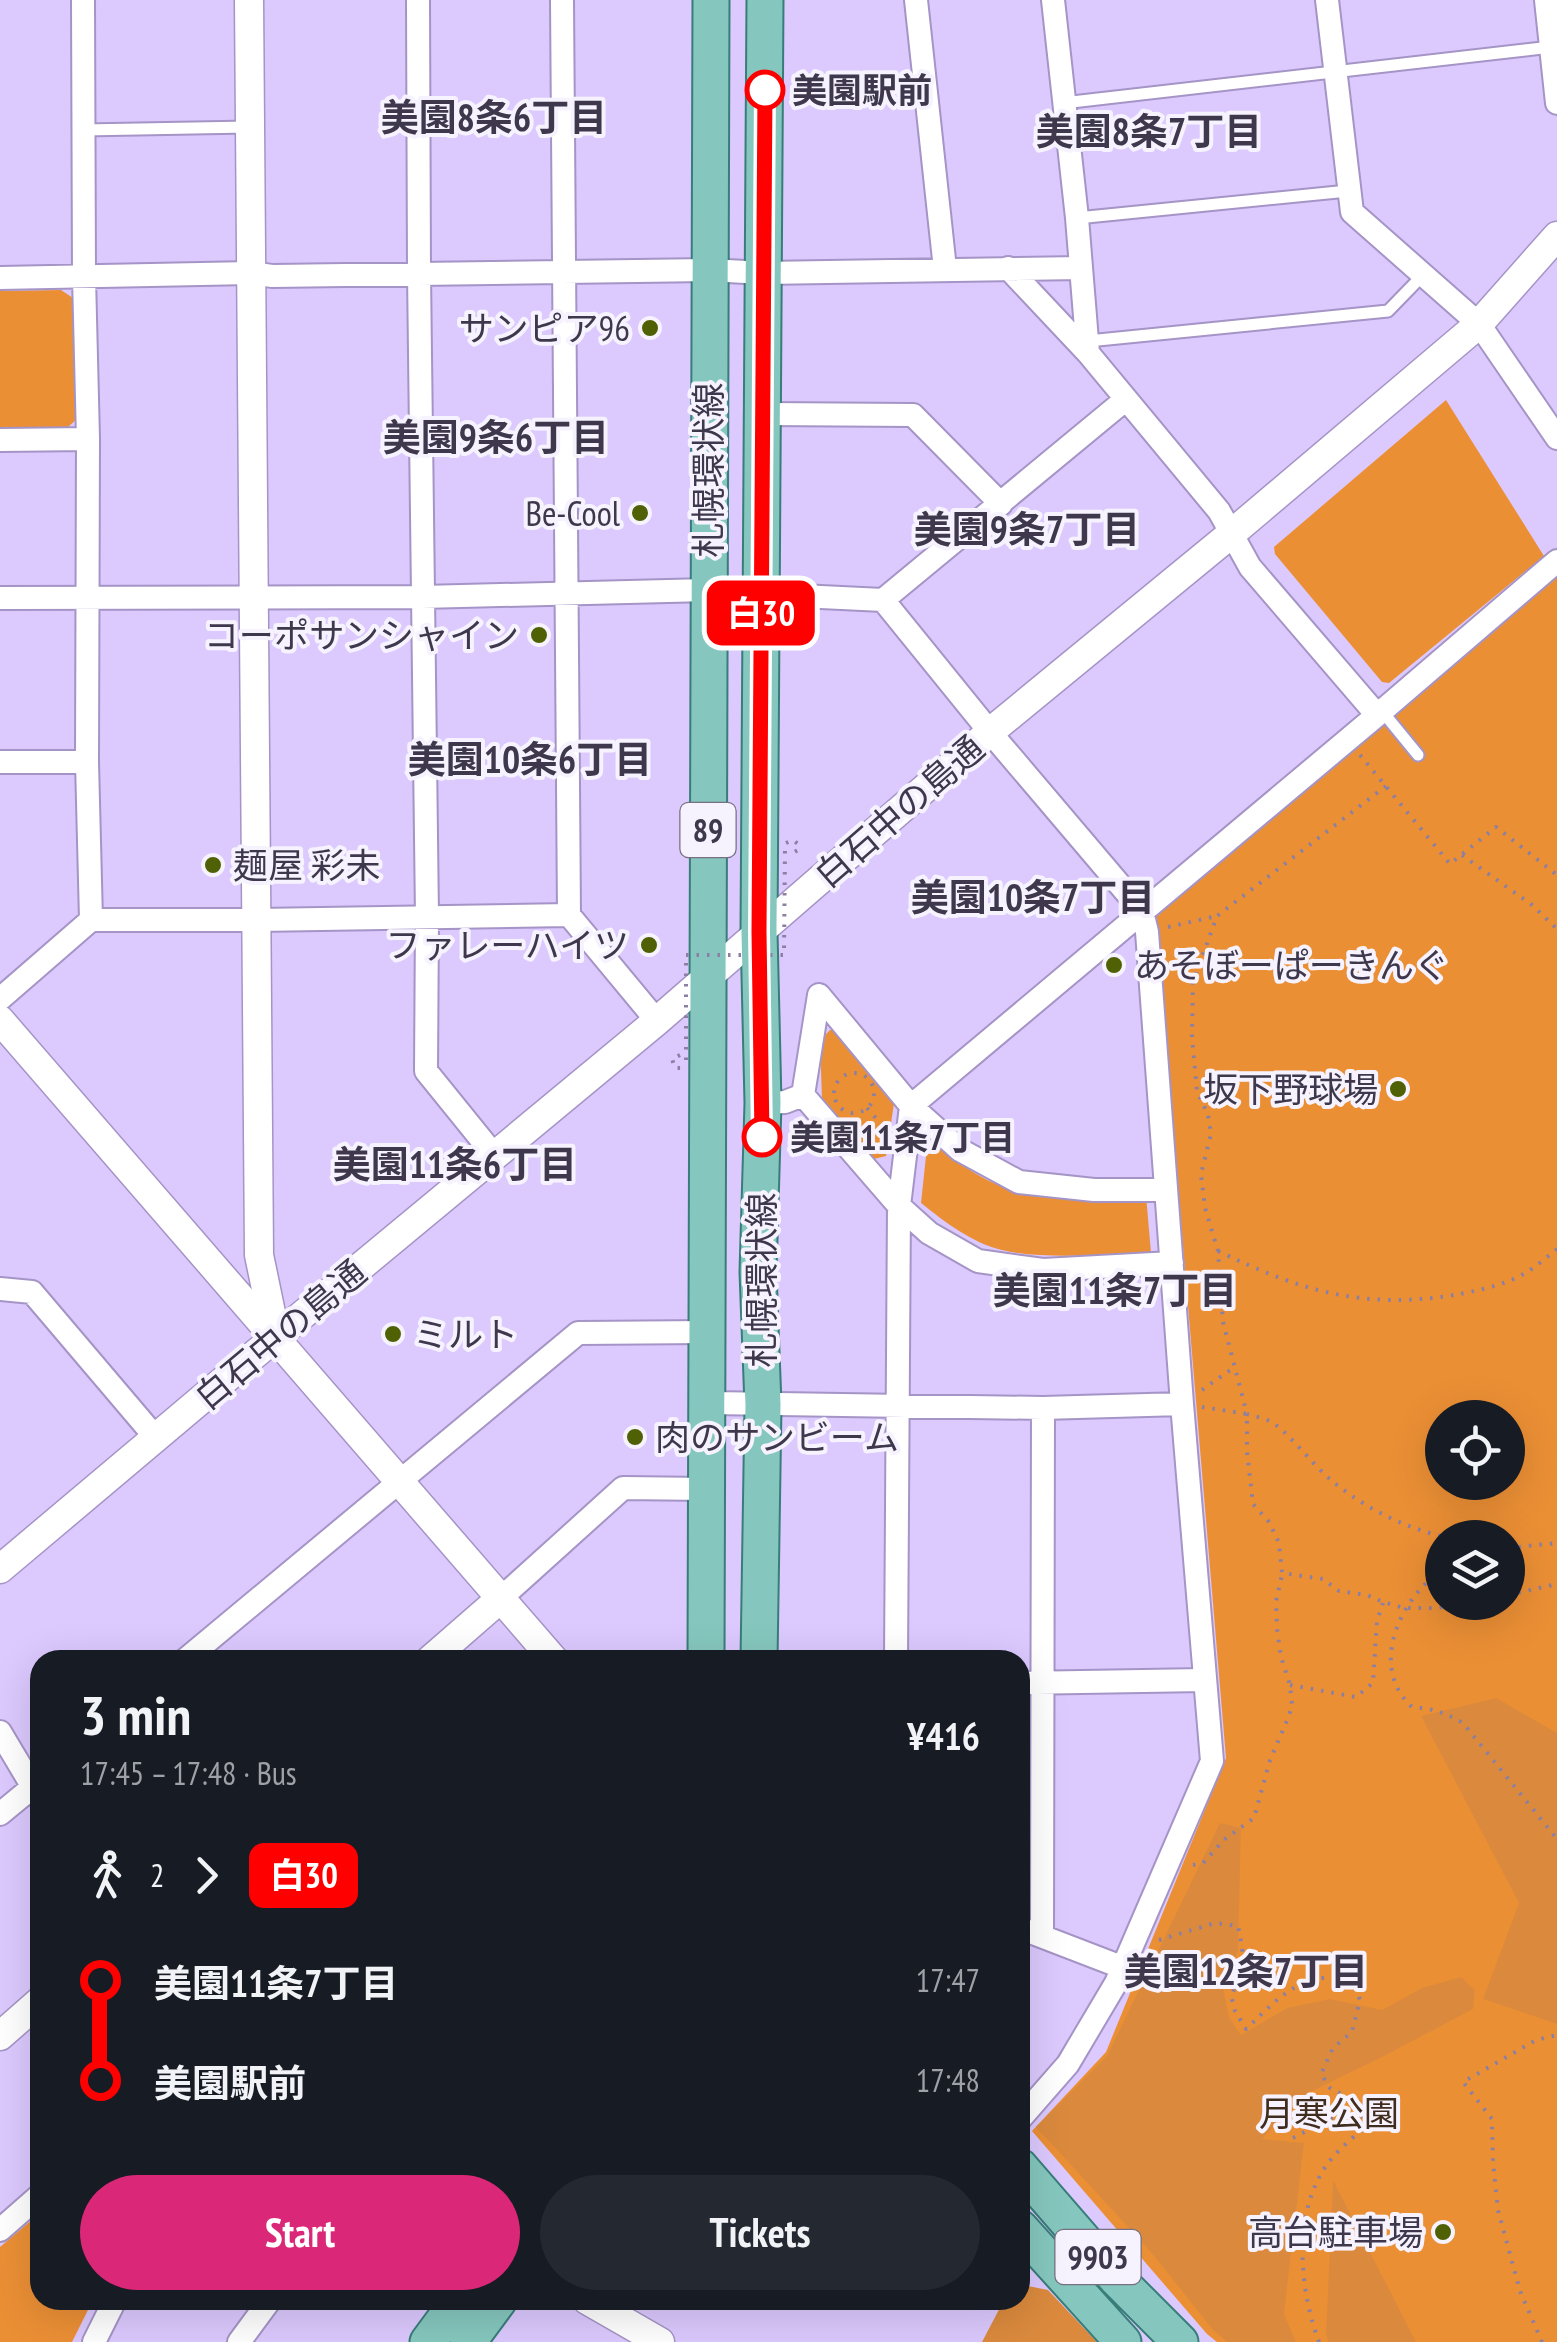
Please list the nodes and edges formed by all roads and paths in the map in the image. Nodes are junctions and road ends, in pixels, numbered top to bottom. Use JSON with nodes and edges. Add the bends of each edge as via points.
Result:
{"nodes":[{"id":1,"x":83,"y":0,"type":"edge"},
{"id":2,"x":249,"y":0,"type":"edge"},
{"id":3,"x":418,"y":0,"type":"edge"},
{"id":4,"x":562,"y":0,"type":"edge"},
{"id":5,"x":711,"y":0,"type":"edge"},
{"id":6,"x":765,"y":0,"type":"edge"},
{"id":7,"x":916,"y":0,"type":"edge"},
{"id":8,"x":1053,"y":0,"type":"edge"},
{"id":9,"x":1326,"y":0,"type":"edge"},
{"id":10,"x":1546,"y":0,"type":"edge"},
{"id":11,"x":1550,"y":47,"type":"junction"},
{"id":12,"x":1334,"y":73,"type":"junction"},
{"id":13,"x":1557,"y":102,"type":"edge"},
{"id":14,"x":1063,"y":103,"type":"junction"},
{"id":15,"x":250,"y":127,"type":"junction"},
{"id":16,"x":83,"y":130,"type":"junction"},
{"id":17,"x":1348,"y":191,"type":"junction"},
{"id":18,"x":1077,"y":218,"type":"junction"},
{"id":19,"x":1557,"y":236,"type":"edge"},
{"id":20,"x":1008,"y":268,"type":"junction"},
{"id":21,"x":1081,"y":268,"type":"junction"},
{"id":22,"x":945,"y":269,"type":"junction"},
{"id":23,"x":709,"y":270,"type":"junction"},
{"id":24,"x":251,"y":272,"type":"junction"},
{"id":25,"x":562,"y":272,"type":"junction"},
{"id":26,"x":764,"y":272,"type":"junction"},
{"id":27,"x":419,"y":273,"type":"junction"},
{"id":28,"x":1423,"y":275,"type":"junction"},
{"id":29,"x":84,"y":277,"type":"junction"},
{"id":30,"x":0,"y":278,"type":"edge"},
{"id":31,"x":1480,"y":324,"type":"junction"},
{"id":32,"x":1088,"y":347,"type":"junction"},
{"id":33,"x":1126,"y":400,"type":"junction"},
{"id":34,"x":764,"y":414,"type":"junction"},
{"id":35,"x":88,"y":438,"type":"junction"},
{"id":36,"x":1557,"y":438,"type":"edge"},
{"id":37,"x":0,"y":440,"type":"edge"},
{"id":38,"x":1001,"y":504,"type":"junction"},
{"id":39,"x":1230,"y":534,"type":"junction"},
{"id":40,"x":1557,"y":561,"type":"edge"},
{"id":41,"x":708,"y":590,"type":"junction"},
{"id":42,"x":762,"y":591,"type":"junction"},
{"id":43,"x":566,"y":594,"type":"junction"},
{"id":44,"x":88,"y":596,"type":"junction"},
{"id":45,"x":255,"y":597,"type":"junction"},
{"id":46,"x":0,"y":598,"type":"edge"},
{"id":47,"x":422,"y":598,"type":"junction"},
{"id":48,"x":884,"y":600,"type":"junction"},
{"id":49,"x":1379,"y":713,"type":"junction"},
{"id":50,"x":990,"y":732,"type":"junction"},
{"id":51,"x":1348,"y":740,"type":"junction"},
{"id":52,"x":1418,"y":755,"type":"dead end"},
{"id":53,"x":0,"y":762,"type":"edge"},
{"id":54,"x":88,"y":762,"type":"junction"},
{"id":55,"x":1386,"y":786,"type":"junction"},
{"id":56,"x":790,"y":854,"type":"dead end"},
{"id":57,"x":1462,"y":856,"type":"junction"},
{"id":58,"x":1557,"y":875,"type":"edge"},
{"id":59,"x":569,"y":915,"type":"junction"},
{"id":60,"x":427,"y":916,"type":"junction"},
{"id":61,"x":1217,"y":916,"type":"junction"},
{"id":62,"x":90,"y":920,"type":"junction"},
{"id":63,"x":258,"y":920,"type":"junction"},
{"id":64,"x":1145,"y":922,"type":"junction"},
{"id":65,"x":1557,"y":929,"type":"edge"},
{"id":66,"x":759,"y":932,"type":"junction"},
{"id":67,"x":707,"y":976,"type":"junction"},
{"id":68,"x":0,"y":999,"type":"edge"},
{"id":69,"x":0,"y":1020,"type":"edge"},
{"id":70,"x":657,"y":1020,"type":"junction"},
{"id":71,"x":686,"y":1060,"type":"dead end"},
{"id":72,"x":803,"y":1095,"type":"junction"},
{"id":73,"x":762,"y":1103,"type":"junction"},
{"id":74,"x":911,"y":1106,"type":"junction"},
{"id":75,"x":868,"y":1108,"type":"junction"},
{"id":76,"x":893,"y":1138,"type":"dead end"},
{"id":77,"x":494,"y":1154,"type":"junction"},
{"id":78,"x":1166,"y":1190,"type":"junction"},
{"id":79,"x":899,"y":1206,"type":"junction"},
{"id":80,"x":1557,"y":1249,"type":"edge"},
{"id":81,"x":1218,"y":1251,"type":"junction"},
{"id":82,"x":1172,"y":1264,"type":"junction"},
{"id":83,"x":0,"y":1288,"type":"edge"},
{"id":84,"x":707,"y":1332,"type":"junction"},
{"id":85,"x":276,"y":1337,"type":"junction"},
{"id":86,"x":1233,"y":1368,"type":"junction"},
{"id":87,"x":706,"y":1403,"type":"junction"},
{"id":88,"x":1182,"y":1404,"type":"junction"},
{"id":89,"x":763,"y":1405,"type":"junction"},
{"id":90,"x":897,"y":1407,"type":"junction"},
{"id":91,"x":1043,"y":1408,"type":"junction"},
{"id":92,"x":1248,"y":1414,"type":"junction"},
{"id":93,"x":156,"y":1438,"type":"junction"},
{"id":94,"x":399,"y":1482,"type":"junction"},
{"id":95,"x":706,"y":1489,"type":"junction"},
{"id":96,"x":1425,"y":1531,"type":"edge"},
{"id":97,"x":1557,"y":1542,"type":"edge"},
{"id":98,"x":1525,"y":1546,"type":"edge"},
{"id":99,"x":0,"y":1569,"type":"edge"},
{"id":100,"x":1282,"y":1574,"type":"junction"},
{"id":101,"x":1425,"y":1581,"type":"edge"},
{"id":102,"x":1557,"y":1584,"type":"edge"},
{"id":103,"x":1525,"y":1591,"type":"edge"},
{"id":104,"x":500,"y":1599,"type":"junction"},
{"id":105,"x":1383,"y":1602,"type":"junction"},
{"id":106,"x":1404,"y":1608,"type":"junction"},
{"id":107,"x":1425,"y":1608,"type":"edge"},
{"id":108,"x":197,"y":1650,"type":"edge"},
{"id":109,"x":441,"y":1650,"type":"edge"},
{"id":110,"x":545,"y":1650,"type":"edge"},
{"id":111,"x":706,"y":1650,"type":"edge"},
{"id":112,"x":759,"y":1650,"type":"edge"},
{"id":113,"x":896,"y":1650,"type":"edge"},
{"id":114,"x":1204,"y":1680,"type":"junction"},
{"id":115,"x":1031,"y":1683,"type":"edge"},
{"id":116,"x":1290,"y":1685,"type":"junction"},
{"id":117,"x":0,"y":1732,"type":"edge"},
{"id":118,"x":30,"y":1777,"type":"edge"},
{"id":119,"x":30,"y":1794,"type":"edge"},
{"id":120,"x":0,"y":1814,"type":"edge"},
{"id":121,"x":1557,"y":1839,"type":"edge"},
{"id":122,"x":1164,"y":1872,"type":"junction"},
{"id":123,"x":1031,"y":1931,"type":"edge"},
{"id":124,"x":1165,"y":1938,"type":"dead end"},
{"id":125,"x":1124,"y":1968,"type":"junction"},
{"id":126,"x":30,"y":2010,"type":"edge"},
{"id":127,"x":1557,"y":2035,"type":"edge"},
{"id":128,"x":0,"y":2036,"type":"edge"},
{"id":129,"x":1030,"y":2108,"type":"edge"},
{"id":130,"x":1376,"y":2118,"type":"junction"},
{"id":131,"x":1293,"y":2138,"type":"dead end"},
{"id":132,"x":1030,"y":2179,"type":"edge"},
{"id":133,"x":30,"y":2204,"type":"edge"},
{"id":134,"x":0,"y":2230,"type":"edge"},
{"id":135,"x":1030,"y":2239,"type":"edge"},
{"id":136,"x":110,"y":2310,"type":"edge"},
{"id":137,"x":263,"y":2310,"type":"edge"},
{"id":138,"x":452,"y":2310,"type":"edge"},
{"id":139,"x":491,"y":2310,"type":"edge"},
{"id":140,"x":604,"y":2310,"type":"edge"},
{"id":141,"x":94,"y":2342,"type":"edge"},
{"id":142,"x":239,"y":2342,"type":"edge"},
{"id":143,"x":428,"y":2342,"type":"edge"},
{"id":144,"x":468,"y":2342,"type":"edge"},
{"id":145,"x":660,"y":2342,"type":"edge"},
{"id":146,"x":1123,"y":2342,"type":"edge"},
{"id":147,"x":1180,"y":2342,"type":"edge"},
{"id":148,"x":1319,"y":2342,"type":"edge"},
{"id":149,"x":1542,"y":2342,"type":"edge"}],
"edges":[{"from":1,"to":16,"type":"street"},
{"from":2,"to":15,"type":"street"},
{"from":3,"to":27,"type":"street"},
{"from":4,"to":25,"type":"street"},
{"from":5,"to":23,"type":"main road","name":"札幌環状線","number":"89"},
{"from":6,"to":26,"type":"main road","name":"札幌環状線","number":"89"},
{"from":7,"to":22,"type":"street"},
{"from":8,"to":14,"type":"street"},
{"from":9,"to":12,"type":"street"},
{"from":10,"to":11,"type":"street"},
{"from":11,"to":12,"type":"lane"},
{"from":11,"to":13,"type":"street"},
{"from":12,"to":14,"type":"lane"},
{"from":12,"to":17,"type":"street"},
{"from":14,"to":18,"type":"street"},
{"from":15,"to":16,"type":"lane"},
{"from":15,"to":24,"type":"street"},
{"from":16,"to":29,"type":"street"},
{"from":17,"to":18,"type":"lane"},
{"from":17,"to":28,"type":"street","via":[[1352,212]]},
{"from":18,"to":21,"type":"street"},
{"from":19,"to":31,"type":"street","name":"白石中の島通"},
{"from":20,"to":21,"type":"street"},
{"from":20,"to":22,"type":"street"},
{"from":20,"to":32,"type":"street"},
{"from":21,"to":32,"type":"street"},
{"from":22,"to":26,"type":"street"},
{"from":23,"to":25,"type":"street"},
{"from":23,"to":26,"type":"street"},
{"from":23,"to":41,"type":"main road","name":"札幌環状線","number":"89"},
{"from":24,"to":27,"type":"street"},
{"from":24,"to":29,"type":"street"},
{"from":24,"to":45,"type":"street"},
{"from":25,"to":27,"type":"street"},
{"from":25,"to":43,"type":"street"},
{"from":26,"to":34,"type":"main road","name":"札幌環状線","number":"89"},
{"from":27,"to":47,"type":"street"},
{"from":28,"to":31,"type":"street"},
{"from":28,"to":32,"type":"lane","via":[[1388,311]]},
{"from":29,"to":30,"type":"street"},
{"from":29,"to":35,"type":"street"},
{"from":31,"to":36,"type":"street"},
{"from":31,"to":39,"type":"street","name":"白石中の島通"},
{"from":32,"to":33,"type":"street"},
{"from":33,"to":38,"type":"street"},
{"from":33,"to":39,"type":"street","via":[[1220,511]]},
{"from":34,"to":38,"type":"street","via":[[913,415]]},
{"from":34,"to":42,"type":"main road","name":"札幌環状線","number":"89"},
{"from":35,"to":37,"type":"street"},
{"from":35,"to":44,"type":"street"},
{"from":38,"to":48,"type":"street"},
{"from":39,"to":49,"type":"street","via":[[1250,567]]},
{"from":39,"to":50,"type":"street","name":"白石中の島通"},
{"from":40,"to":49,"type":"street"},
{"from":41,"to":42,"type":"street"},
{"from":41,"to":43,"type":"street"},
{"from":41,"to":67,"type":"main road","name":"札幌環状線","number":"89"},
{"from":42,"to":48,"type":"street"},
{"from":42,"to":66,"type":"main road","name":"札幌環状線","number":"89"},
{"from":43,"to":47,"type":"street"},
{"from":43,"to":59,"type":"street"},
{"from":44,"to":45,"type":"street"},
{"from":44,"to":46,"type":"street"},
{"from":44,"to":54,"type":"street"},
{"from":45,"to":47,"type":"street"},
{"from":45,"to":63,"type":"street"},
{"from":47,"to":60,"type":"street"},
{"from":48,"to":50,"type":"street"},
{"from":49,"to":51,"type":"street"},
{"from":49,"to":52,"type":"lane"},
{"from":50,"to":64,"type":"street"},
{"from":50,"to":66,"type":"street","name":"白石中の島通"},
{"from":51,"to":55,"type":"path"},
{"from":51,"to":64,"type":"street"},
{"from":53,"to":54,"type":"street"},
{"from":54,"to":62,"type":"street"},
{"from":55,"to":57,"type":"path","via":[[1450,864]]},
{"from":55,"to":61,"type":"path"},
{"from":56,"to":71,"type":"path","bridge":true,"via":[[798,850],[794,840],[785,848],[784,955],[686,954]]},
{"from":57,"to":58,"type":"path","via":[[1496,827]]},
{"from":57,"to":65,"type":"path"},
{"from":59,"to":60,"type":"street"},
{"from":59,"to":70,"type":"street"},
{"from":60,"to":63,"type":"street"},
{"from":60,"to":77,"type":"street","via":[[426,1071]]},
{"from":61,"to":64,"type":"path"},
{"from":61,"to":81,"type":"path","via":[[1193,982],[1192,1037],[1197,1091],[1211,1134],[1201,1174],[1205,1208]]},
{"from":62,"to":63,"type":"street"},
{"from":62,"to":68,"type":"street"},
{"from":63,"to":85,"type":"street","via":[[259,1255]]},
{"from":64,"to":74,"type":"street"},
{"from":64,"to":78,"type":"street"},
{"from":66,"to":67,"type":"street","name":"白石中の島通"},
{"from":66,"to":73,"type":"main road","name":"札幌環状線","number":"89"},
{"from":67,"to":70,"type":"street","name":"白石中の島通"},
{"from":67,"to":84,"type":"main road","name":"札幌環状線","number":"89"},
{"from":69,"to":85,"type":"street"},
{"from":70,"to":77,"type":"street","name":"白石中の島通"},
{"from":72,"to":73,"type":"street"},
{"from":72,"to":74,"type":"street","via":[[819,994]]},
{"from":72,"to":79,"type":"street"},
{"from":73,"to":89,"type":"main road","name":"札幌環状線","number":"89"},
{"from":74,"to":78,"type":"street","via":[[960,1150],[1019,1182]]},
{"from":74,"to":79,"type":"street"},
{"from":75,"to":75,"type":"path","via":[[874,1088],[866,1077],[840,1078],[833,1096],[838,1107],[856,1114]]},
{"from":75,"to":76,"type":"path"},
{"from":77,"to":85,"type":"street","name":"白石中の島通"},
{"from":78,"to":82,"type":"street"},
{"from":79,"to":82,"type":"street","via":[[978,1261],[1043,1270]]},
{"from":79,"to":90,"type":"street"},
{"from":80,"to":81,"type":"path","via":[[1524,1274],[1478,1291],[1403,1300],[1330,1294]]},
{"from":81,"to":86,"type":"path"},
{"from":82,"to":88,"type":"street"},
{"from":83,"to":93,"type":"street","via":[[32,1292]]},
{"from":84,"to":87,"type":"main road","name":"札幌環状線","number":"89"},
{"from":84,"to":94,"type":"street","via":[[578,1333]]},
{"from":85,"to":93,"type":"street","name":"白石中の島通"},
{"from":85,"to":94,"type":"street"},
{"from":86,"to":88,"type":"path"},
{"from":86,"to":92,"type":"path"},
{"from":87,"to":89,"type":"street"},
{"from":87,"to":95,"type":"main road","name":"札幌環状線","number":"89"},
{"from":88,"to":91,"type":"street"},
{"from":88,"to":92,"type":"path"},
{"from":88,"to":114,"type":"street"},
{"from":89,"to":90,"type":"street"},
{"from":89,"to":112,"type":"main road","name":"札幌環状線","number":"89"},
{"from":90,"to":91,"type":"street"},
{"from":90,"to":113,"type":"street"},
{"from":91,"to":115,"type":"street"},
{"from":92,"to":96,"type":"path","via":[[1274,1423],[1353,1496]]},
{"from":92,"to":100,"type":"path","via":[[1253,1504],[1279,1544]]},
{"from":93,"to":99,"type":"street","name":"白石中の島通"},
{"from":94,"to":104,"type":"street"},
{"from":94,"to":108,"type":"street"},
{"from":95,"to":104,"type":"street","via":[[623,1488]]},
{"from":95,"to":111,"type":"main road","name":"札幌環状線","number":"89"},
{"from":97,"to":98,"type":"path"},
{"from":100,"to":105,"type":"path","via":[[1323,1579],[1339,1591]]},
{"from":100,"to":116,"type":"path","via":[[1277,1629]]},
{"from":101,"to":106,"type":"path"},
{"from":102,"to":103,"type":"path"},
{"from":104,"to":109,"type":"street"},
{"from":104,"to":110,"type":"street"},
{"from":105,"to":106,"type":"path"},
{"from":105,"to":116,"type":"path","via":[[1373,1684],[1356,1697]]},
{"from":106,"to":107,"type":"path"},
{"from":106,"to":121,"type":"path","via":[[1392,1651],[1400,1697],[1463,1723]]},
{"from":114,"to":115,"type":"street"},
{"from":114,"to":122,"type":"street","via":[[1212,1761]]},
{"from":115,"to":123,"type":"street"},
{"from":116,"to":122,"type":"path","via":[[1289,1716],[1254,1818],[1203,1862]]},
{"from":117,"to":118,"type":"street"},
{"from":119,"to":120,"type":"street"},
{"from":122,"to":125,"type":"street"},
{"from":123,"to":125,"type":"street"},
{"from":124,"to":130,"type":"path","via":[[1215,1923],[1238,1926],[1244,1967],[1230,1996],[1246,2029],[1298,1983],[1352,1976],[1360,2000],[1352,2032],[1332,2048],[1321,2074],[1330,2088]]},
{"from":125,"to":129,"type":"street","via":[[1068,2064]]},
{"from":126,"to":128,"type":"street"},
{"from":127,"to":149,"type":"path","via":[[1463,2082],[1492,2119],[1498,2210]]},
{"from":130,"to":131,"type":"path","via":[[1333,2118]]},
{"from":130,"to":148,"type":"path","via":[[1330,2160],[1308,2198],[1305,2300]]},
{"from":132,"to":147,"type":"main road","number":"9903"},
{"from":133,"to":134,"type":"street"},
{"from":135,"to":146,"type":"main road","number":"9903"},
{"from":136,"to":141,"type":"street"},
{"from":137,"to":142,"type":"street"},
{"from":138,"to":143,"type":"main road"},
{"from":139,"to":144,"type":"main road"},
{"from":140,"to":145,"type":"street"}]}
